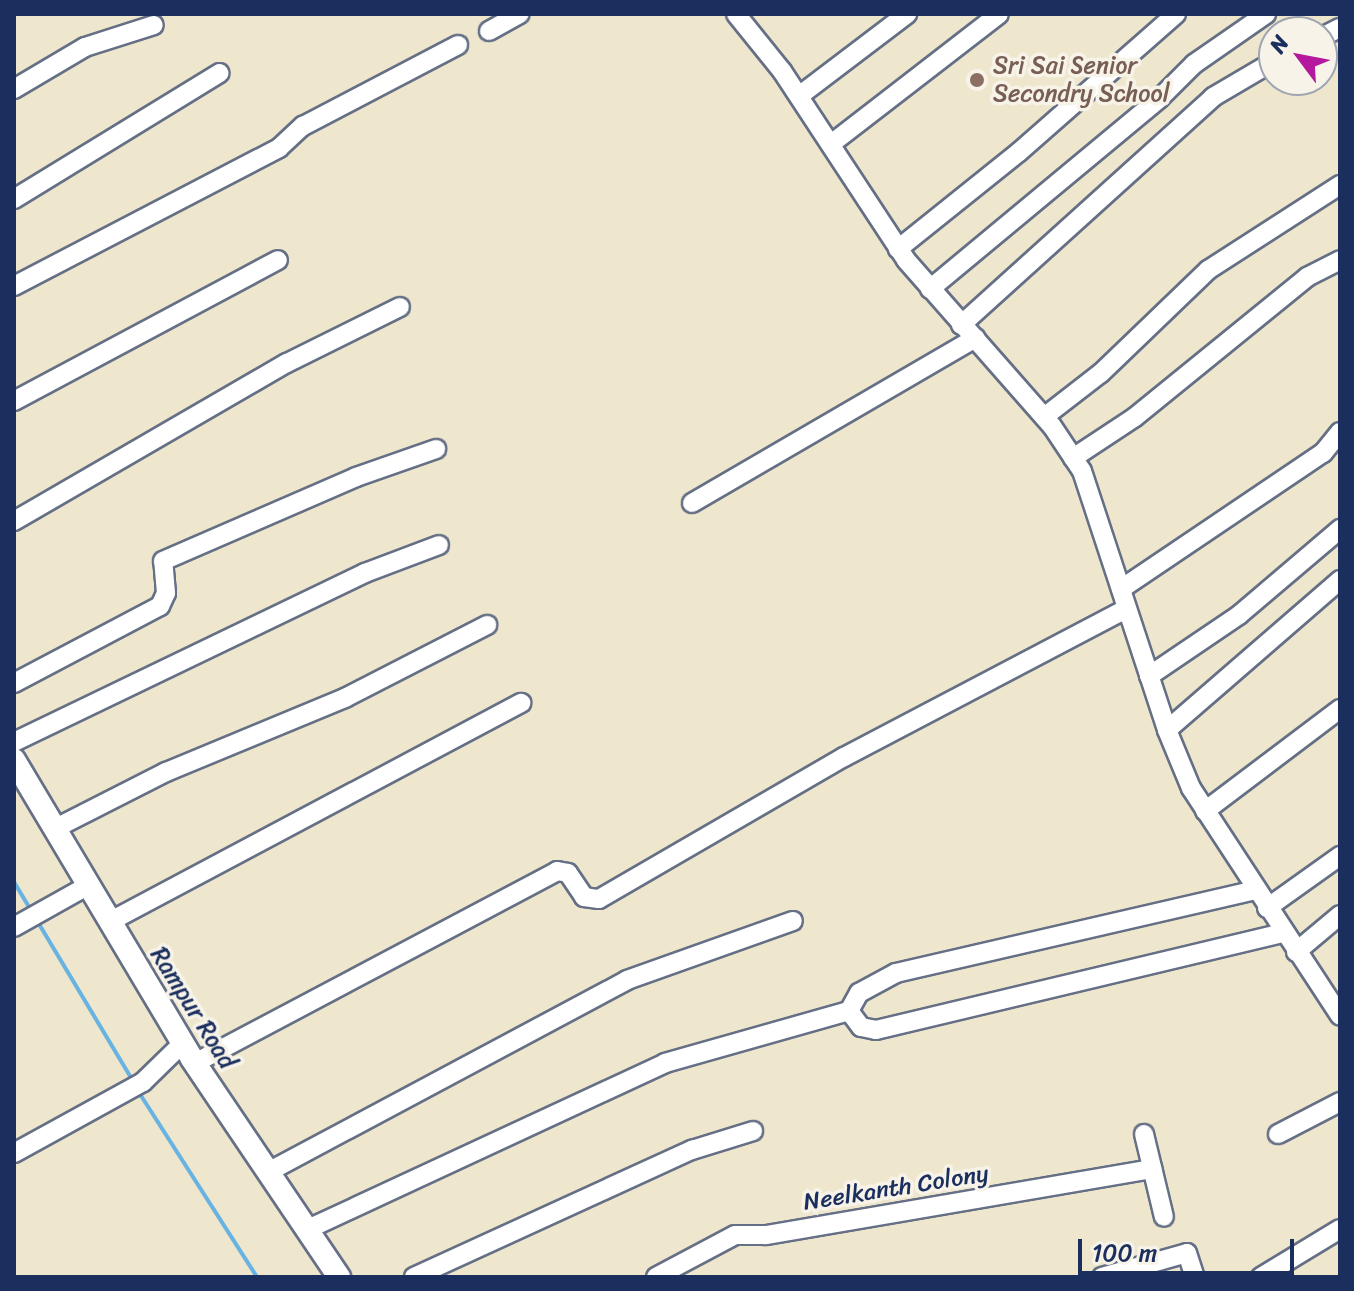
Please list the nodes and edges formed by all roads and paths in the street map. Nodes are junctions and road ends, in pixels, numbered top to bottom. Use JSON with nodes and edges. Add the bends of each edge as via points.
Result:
{"nodes":[{"id":1,"x":520,"y":14,"type":"edge"},
{"id":2,"x":736,"y":14,"type":"edge"},
{"id":3,"x":907,"y":14,"type":"edge"},
{"id":4,"x":999,"y":14,"type":"edge"},
{"id":5,"x":1176,"y":14,"type":"edge"},
{"id":6,"x":1266,"y":14,"type":"edge"},
{"id":7,"x":154,"y":25,"type":"dead end"},
{"id":8,"x":489,"y":31,"type":"dead end"},
{"id":9,"x":458,"y":45,"type":"dead end"},
{"id":10,"x":1258,"y":70,"type":"edge"},
{"id":11,"x":220,"y":73,"type":"dead end"},
{"id":12,"x":14,"y":89,"type":"edge"},
{"id":13,"x":799,"y":96,"type":"junction"},
{"id":14,"x":831,"y":144,"type":"junction"},
{"id":15,"x":1340,"y":185,"type":"edge"},
{"id":16,"x":14,"y":199,"type":"edge"},
{"id":17,"x":898,"y":249,"type":"junction"},
{"id":18,"x":278,"y":260,"type":"dead end"},
{"id":19,"x":1340,"y":260,"type":"edge"},
{"id":20,"x":14,"y":286,"type":"edge"},
{"id":21,"x":930,"y":289,"type":"junction"},
{"id":22,"x":400,"y":307,"type":"dead end"},
{"id":23,"x":961,"y":325,"type":"junction"},
{"id":24,"x":975,"y":338,"type":"junction"},
{"id":25,"x":14,"y":401,"type":"edge"},
{"id":26,"x":1044,"y":417,"type":"junction"},
{"id":27,"x":1340,"y":432,"type":"edge"},
{"id":28,"x":436,"y":449,"type":"dead end"},
{"id":29,"x":1073,"y":458,"type":"junction"},
{"id":30,"x":692,"y":503,"type":"dead end"},
{"id":31,"x":14,"y":521,"type":"edge"},
{"id":32,"x":1340,"y":529,"type":"edge"},
{"id":33,"x":439,"y":545,"type":"dead end"},
{"id":34,"x":1340,"y":580,"type":"edge"},
{"id":35,"x":1121,"y":589,"type":"junction"},
{"id":36,"x":1126,"y":609,"type":"junction"},
{"id":37,"x":487,"y":625,"type":"dead end"},
{"id":38,"x":1149,"y":676,"type":"junction"},
{"id":39,"x":14,"y":683,"type":"edge"},
{"id":40,"x":521,"y":703,"type":"dead end"},
{"id":41,"x":1340,"y":709,"type":"edge"},
{"id":42,"x":1167,"y":730,"type":"junction"},
{"id":43,"x":14,"y":742,"type":"edge"},
{"id":44,"x":14,"y":760,"type":"edge"},
{"id":45,"x":1205,"y":811,"type":"junction"},
{"id":46,"x":54,"y":829,"type":"junction"},
{"id":47,"x":1340,"y":856,"type":"edge"},
{"id":48,"x":87,"y":886,"type":"junction"},
{"id":49,"x":1255,"y":890,"type":"junction"},
{"id":50,"x":1267,"y":908,"type":"junction"},
{"id":51,"x":1340,"y":915,"type":"edge"},
{"id":52,"x":793,"y":921,"type":"dead end"},
{"id":53,"x":109,"y":922,"type":"junction"},
{"id":54,"x":14,"y":927,"type":"edge"},
{"id":55,"x":1282,"y":933,"type":"junction"},
{"id":56,"x":1296,"y":952,"type":"junction"},
{"id":57,"x":1337,"y":1005,"type":"edge"},
{"id":58,"x":849,"y":1011,"type":"junction"},
{"id":59,"x":183,"y":1043,"type":"junction"},
{"id":60,"x":195,"y":1063,"type":"junction"},
{"id":61,"x":1340,"y":1102,"type":"edge"},
{"id":62,"x":753,"y":1131,"type":"dead end"},
{"id":63,"x":1144,"y":1134,"type":"dead end"},
{"id":64,"x":1278,"y":1134,"type":"dead end"},
{"id":65,"x":14,"y":1153,"type":"edge"},
{"id":66,"x":1152,"y":1169,"type":"junction"},
{"id":67,"x":268,"y":1172,"type":"junction"},
{"id":68,"x":1164,"y":1217,"type":"dead end"},
{"id":69,"x":308,"y":1229,"type":"junction"},
{"id":70,"x":1340,"y":1229,"type":"edge"},
{"id":71,"x":339,"y":1277,"type":"edge"},
{"id":72,"x":414,"y":1277,"type":"edge"},
{"id":73,"x":656,"y":1277,"type":"edge"},
{"id":74,"x":1102,"y":1277,"type":"edge"},
{"id":75,"x":1195,"y":1277,"type":"edge"},
{"id":76,"x":1261,"y":1277,"type":"edge"}],
"edges":[{"from":1,"to":8,"type":"street"},
{"from":2,"to":13,"type":"street"},
{"from":3,"to":13,"type":"street"},
{"from":4,"to":14,"type":"street"},
{"from":5,"to":17,"type":"street","via":[[1019,152]]},
{"from":6,"to":21,"type":"street","via":[[1194,64]]},
{"from":7,"to":12,"type":"street","via":[[85,47]]},
{"from":9,"to":20,"type":"street","via":[[303,126],[279,148]]},
{"from":10,"to":23,"type":"street","via":[[1213,97]]},
{"from":11,"to":16,"type":"street"},
{"from":13,"to":14,"type":"street"},
{"from":14,"to":17,"type":"street"},
{"from":15,"to":26,"type":"street","via":[[1208,270],[1101,373]]},
{"from":17,"to":21,"type":"street"},
{"from":18,"to":25,"type":"street"},
{"from":19,"to":29,"type":"street","via":[[1307,277],[1135,417]]},
{"from":21,"to":23,"type":"street"},
{"from":22,"to":31,"type":"street","via":[[287,363]]},
{"from":23,"to":24,"type":"street"},
{"from":24,"to":26,"type":"street"},
{"from":24,"to":30,"type":"street"},
{"from":26,"to":29,"type":"street"},
{"from":27,"to":35,"type":"street","via":[[1323,453]]},
{"from":28,"to":39,"type":"street","via":[[356,477],[163,561],[166,593],[160,606]]},
{"from":29,"to":35,"type":"street"},
{"from":32,"to":38,"type":"street","via":[[1239,615]]},
{"from":33,"to":43,"type":"street","via":[[365,573]]},
{"from":34,"to":42,"type":"street"},
{"from":35,"to":36,"type":"street"},
{"from":36,"to":38,"type":"street"},
{"from":36,"to":60,"type":"street","via":[[844,757],[599,899],[584,897],[568,873],[557,871]]},
{"from":37,"to":46,"type":"street","via":[[345,698],[166,772]]},
{"from":38,"to":42,"type":"street"},
{"from":40,"to":53,"type":"street"},
{"from":41,"to":45,"type":"street"},
{"from":42,"to":45,"type":"street"},
{"from":44,"to":46,"type":"main road","name":"Rampur Road"},
{"from":45,"to":49,"type":"street"},
{"from":46,"to":48,"type":"main road","name":"Rampur Road"},
{"from":47,"to":50,"type":"street"},
{"from":48,"to":53,"type":"main road","name":"Rampur Road"},
{"from":48,"to":54,"type":"street"},
{"from":49,"to":50,"type":"street"},
{"from":49,"to":58,"type":"street","via":[[896,973],[859,993]]},
{"from":50,"to":55,"type":"street"},
{"from":51,"to":56,"type":"street"},
{"from":52,"to":67,"type":"street","via":[[627,980]]},
{"from":53,"to":59,"type":"main road","name":"Rampur Road"},
{"from":55,"to":56,"type":"street"},
{"from":55,"to":58,"type":"street","via":[[876,1030],[861,1027]]},
{"from":56,"to":57,"type":"street"},
{"from":58,"to":69,"type":"street","via":[[665,1063]]},
{"from":59,"to":60,"type":"main road","name":"Rampur Road"},
{"from":59,"to":65,"type":"street","via":[[135,1087]]},
{"from":60,"to":67,"type":"main road","name":"Rampur Road"},
{"from":61,"to":64,"type":"street"},
{"from":62,"to":72,"type":"street","via":[[692,1150]]},
{"from":63,"to":66,"type":"street"},
{"from":66,"to":68,"type":"street"},
{"from":66,"to":73,"type":"street","name":"Neelkanth Colony","via":[[766,1235],[735,1235]]},
{"from":67,"to":69,"type":"main road","name":"Rampur Road"},
{"from":69,"to":71,"type":"main road","name":"Rampur Road"},
{"from":70,"to":76,"type":"street"},
{"from":74,"to":75,"type":"street","via":[[1187,1253]]}]}
